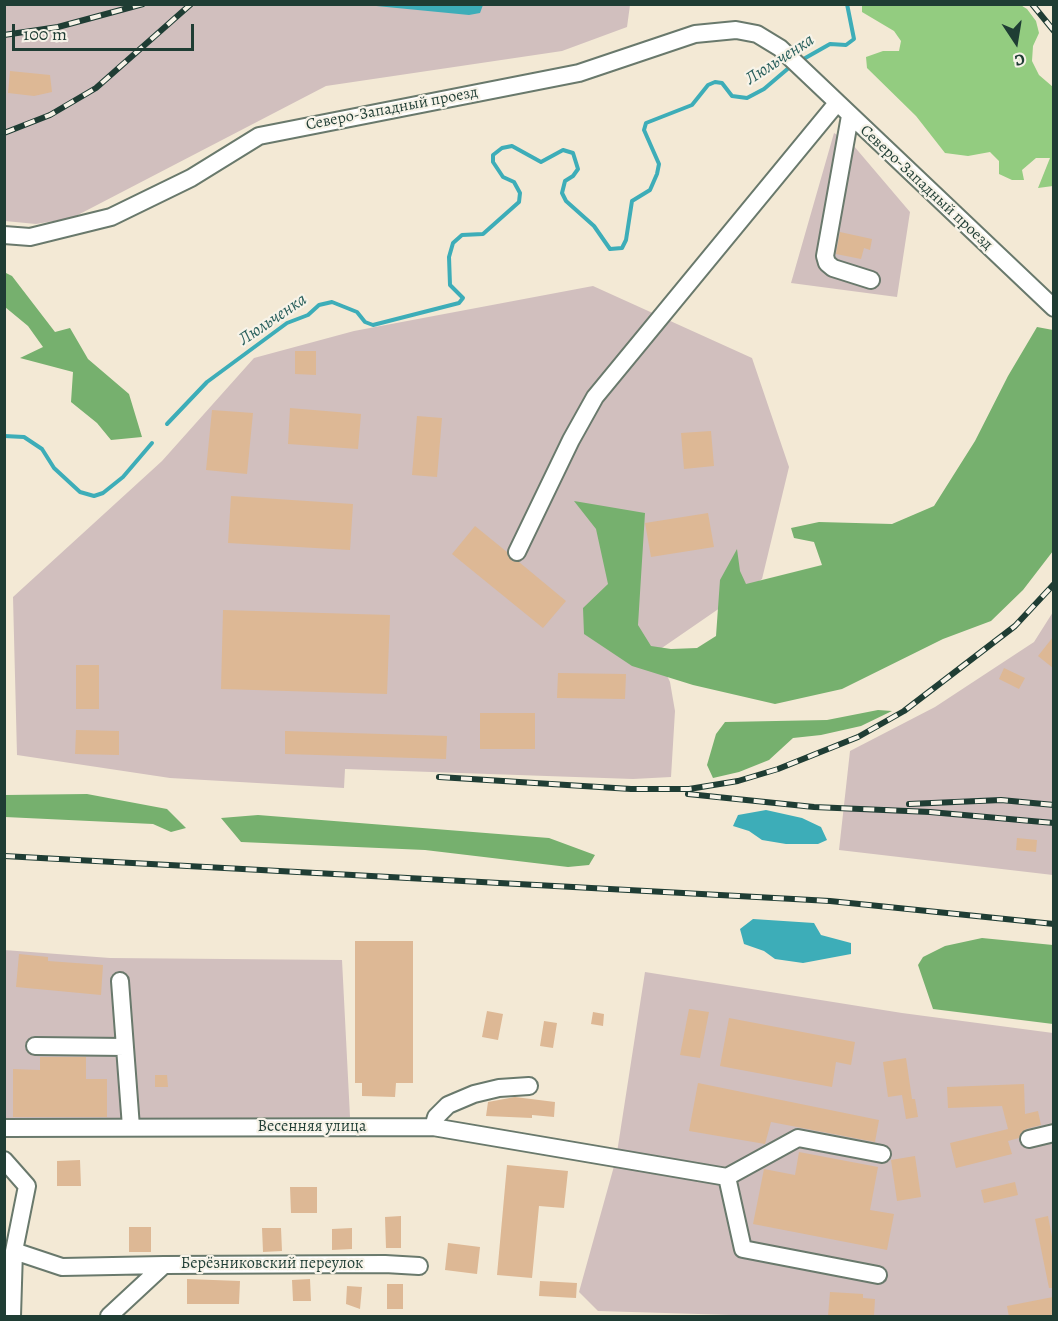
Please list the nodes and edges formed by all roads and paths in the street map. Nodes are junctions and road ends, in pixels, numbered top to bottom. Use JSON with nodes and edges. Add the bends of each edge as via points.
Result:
{"nodes":[{"id":1,"x":837,"y":103,"type":"junction"},
{"id":2,"x":850,"y":116,"type":"junction"},
{"id":3,"x":4,"y":235,"type":"edge"},
{"id":4,"x":872,"y":280,"type":"dead end"},
{"id":5,"x":1053,"y":308,"type":"edge"},
{"id":6,"x":517,"y":552,"type":"dead end"},
{"id":7,"x":120,"y":981,"type":"dead end"},
{"id":8,"x":35,"y":1046,"type":"dead end"},
{"id":9,"x":125,"y":1047,"type":"junction"},
{"id":10,"x":530,"y":1086,"type":"dead end"},
{"id":11,"x":131,"y":1127,"type":"junction"},
{"id":12,"x":433,"y":1127,"type":"junction"},
{"id":13,"x":4,"y":1128,"type":"edge"},
{"id":14,"x":1053,"y":1133,"type":"edge"},
{"id":15,"x":1029,"y":1139,"type":"dead end"},
{"id":16,"x":882,"y":1154,"type":"dead end"},
{"id":17,"x":4,"y":1160,"type":"edge"},
{"id":18,"x":727,"y":1177,"type":"junction"},
{"id":19,"x":14,"y":1251,"type":"junction"},
{"id":20,"x":164,"y":1265,"type":"junction"},
{"id":21,"x":419,"y":1266,"type":"dead end"},
{"id":22,"x":878,"y":1275,"type":"dead end"},
{"id":23,"x":12,"y":1317,"type":"edge"},
{"id":24,"x":109,"y":1317,"type":"edge"}],
"edges":[{"from":1,"to":2,"type":"street","name":"Северо-Западный проезд"},
{"from":1,"to":3,"type":"street","name":"Северо-Западный проезд","via":[[765,38],[722,30],[695,34],[579,72],[259,136],[191,178],[111,217],[30,237]]},
{"from":1,"to":6,"type":"street","via":[[595,397]]},
{"from":2,"to":4,"type":"street","via":[[825,256],[833,268]]},
{"from":2,"to":5,"type":"street","name":"Северо-Западный проезд"},
{"from":7,"to":9,"type":"street"},
{"from":8,"to":9,"type":"street"},
{"from":9,"to":11,"type":"street"},
{"from":10,"to":12,"type":"street","via":[[498,1088],[456,1101],[442,1111]]},
{"from":11,"to":12,"type":"street","name":"Весенняя улица"},
{"from":11,"to":13,"type":"street","name":"Весенняя улица"},
{"from":12,"to":18,"type":"street","name":"Весенняя улица"},
{"from":14,"to":15,"type":"street"},
{"from":16,"to":18,"type":"street","via":[[798,1138]]},
{"from":17,"to":19,"type":"street","via":[[27,1186]]},
{"from":18,"to":22,"type":"street","via":[[743,1248]]},
{"from":19,"to":20,"type":"street","via":[[62,1267]]},
{"from":19,"to":23,"type":"street"},
{"from":20,"to":21,"type":"street","name":"Берёзниковский переулок"},
{"from":20,"to":24,"type":"street","name":"Берёзниковский переулок"}]}
